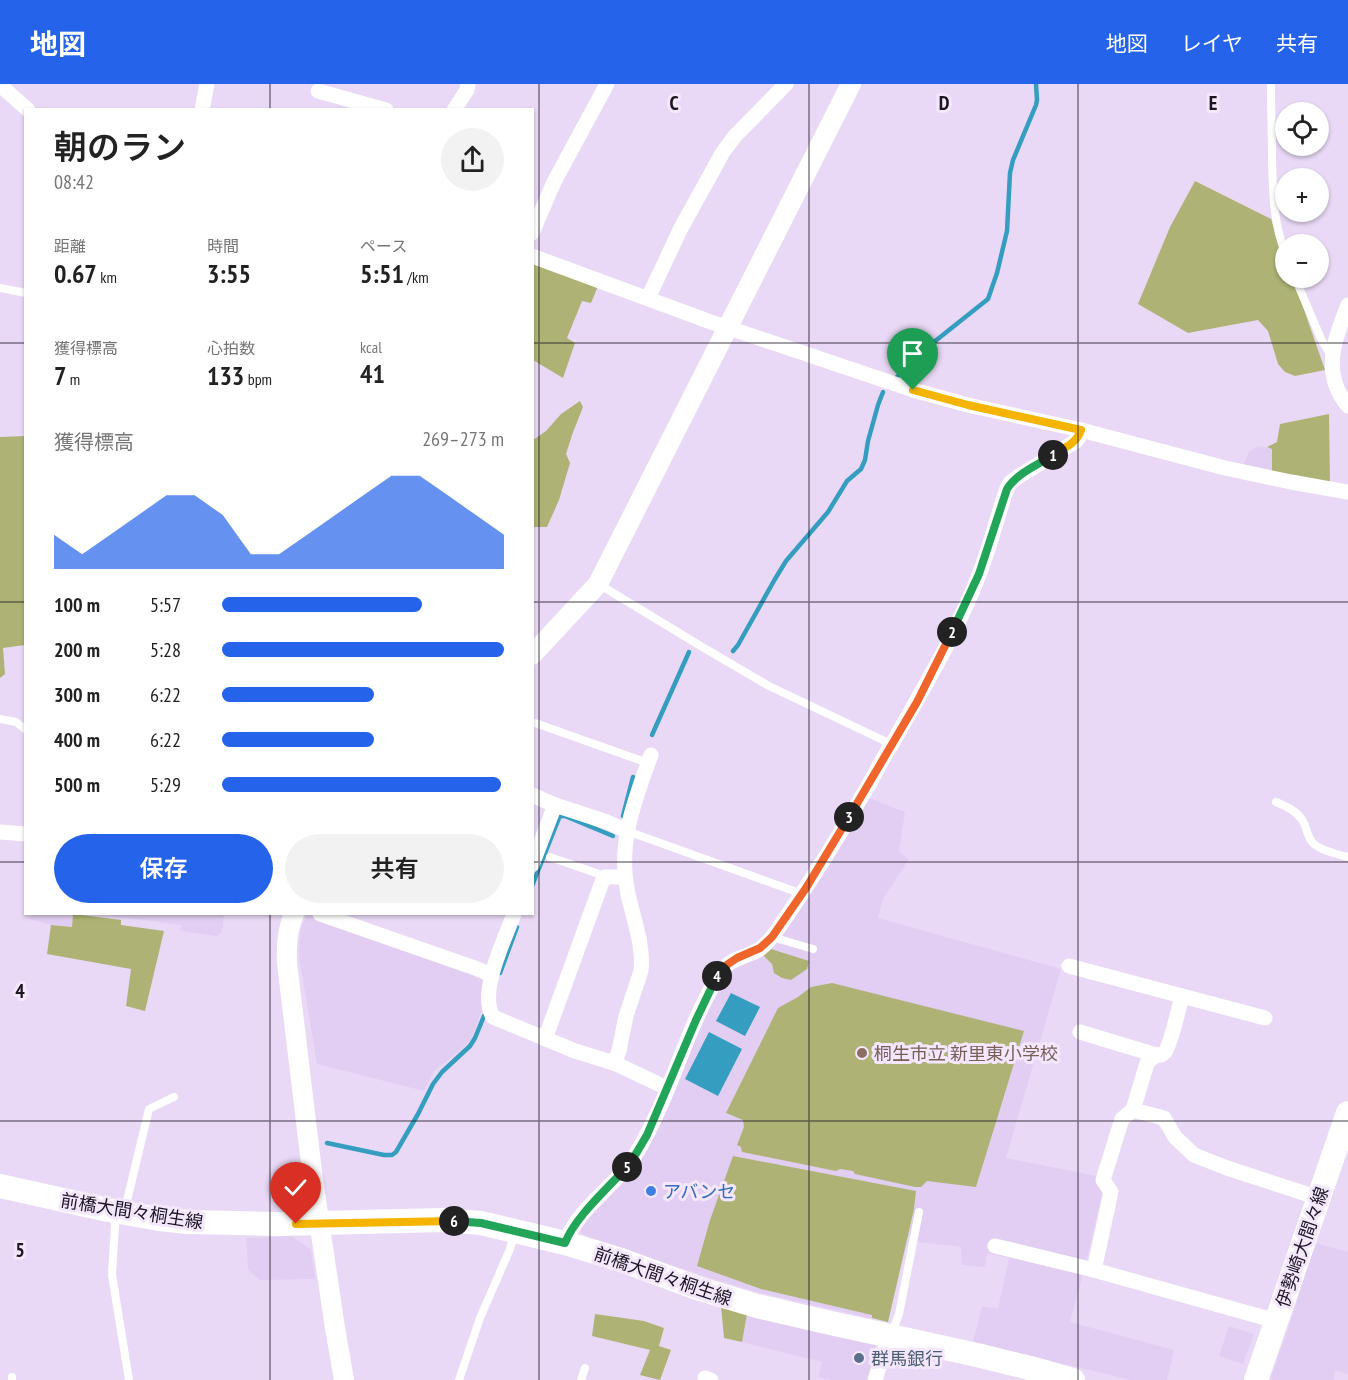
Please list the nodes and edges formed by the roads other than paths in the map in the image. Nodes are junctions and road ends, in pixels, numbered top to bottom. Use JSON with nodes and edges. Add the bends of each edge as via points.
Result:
{"nodes":[{"id":1,"x":207,"y":84,"type":"edge"},
{"id":2,"x":356,"y":84,"type":"edge"},
{"id":3,"x":468,"y":84,"type":"edge"},
{"id":4,"x":607,"y":84,"type":"edge"},
{"id":5,"x":786,"y":84,"type":"edge"},
{"id":6,"x":851,"y":84,"type":"edge"},
{"id":7,"x":1271,"y":84,"type":"edge"},
{"id":8,"x":0,"y":85,"type":"edge"},
{"id":9,"x":318,"y":91,"type":"dead end"},
{"id":10,"x":353,"y":100,"type":"junction"},
{"id":11,"x":26,"y":108,"type":"edge"},
{"id":12,"x":202,"y":108,"type":"edge"},
{"id":13,"x":379,"y":108,"type":"edge"},
{"id":14,"x":455,"y":108,"type":"edge"},
{"id":15,"x":534,"y":228,"type":"edge"},
{"id":16,"x":1279,"y":234,"type":"edge"},
{"id":17,"x":534,"y":257,"type":"edge"},
{"id":18,"x":0,"y":288,"type":"edge"},
{"id":19,"x":1299,"y":288,"type":"edge"},
{"id":20,"x":24,"y":293,"type":"edge"},
{"id":21,"x":648,"y":298,"type":"junction"},
{"id":22,"x":1348,"y":305,"type":"edge"},
{"id":23,"x":727,"y":327,"type":"junction"},
{"id":24,"x":1332,"y":356,"type":"junction"},
{"id":25,"x":1348,"y":406,"type":"edge"},
{"id":26,"x":1081,"y":430,"type":"junction"},
{"id":27,"x":1348,"y":492,"type":"edge"},
{"id":28,"x":598,"y":584,"type":"junction"},
{"id":29,"x":534,"y":652,"type":"edge"},
{"id":30,"x":0,"y":719,"type":"edge"},
{"id":31,"x":536,"y":723,"type":"dead end"},
{"id":32,"x":24,"y":728,"type":"edge"},
{"id":33,"x":891,"y":744,"type":"junction"},
{"id":34,"x":650,"y":759,"type":"joint"},
{"id":35,"x":534,"y":796,"type":"edge"},
{"id":36,"x":1276,"y":802,"type":"dead end"},
{"id":37,"x":555,"y":805,"type":"junction"},
{"id":38,"x":627,"y":831,"type":"junction"},
{"id":39,"x":0,"y":832,"type":"edge"},
{"id":40,"x":24,"y":834,"type":"edge"},
{"id":41,"x":550,"y":857,"type":"dead end"},
{"id":42,"x":1348,"y":857,"type":"edge"},
{"id":43,"x":534,"y":860,"type":"edge"},
{"id":44,"x":605,"y":877,"type":"junction"},
{"id":45,"x":625,"y":877,"type":"junction"},
{"id":46,"x":800,"y":895,"type":"junction"},
{"id":47,"x":294,"y":915,"type":"edge"},
{"id":48,"x":323,"y":915,"type":"edge"},
{"id":49,"x":514,"y":915,"type":"edge"},
{"id":50,"x":772,"y":937,"type":"junction"},
{"id":51,"x":813,"y":949,"type":"dead end"},
{"id":52,"x":1069,"y":966,"type":"dead end"},
{"id":53,"x":491,"y":975,"type":"junction"},
{"id":54,"x":1182,"y":996,"type":"junction"},
{"id":55,"x":1265,"y":1018,"type":"dead end"},
{"id":56,"x":1080,"y":1032,"type":"dead end"},
{"id":57,"x":545,"y":1039,"type":"junction"},
{"id":58,"x":1156,"y":1054,"type":"junction"},
{"id":59,"x":614,"y":1064,"type":"junction"},
{"id":60,"x":668,"y":1088,"type":"junction"},
{"id":61,"x":174,"y":1097,"type":"dead end"},
{"id":62,"x":1133,"y":1110,"type":"junction"},
{"id":63,"x":1348,"y":1113,"type":"edge"},
{"id":64,"x":0,"y":1186,"type":"edge"},
{"id":65,"x":1319,"y":1198,"type":"junction"},
{"id":66,"x":122,"y":1212,"type":"junction"},
{"id":67,"x":919,"y":1212,"type":"dead end"},
{"id":68,"x":320,"y":1223,"type":"junction"},
{"id":69,"x":514,"y":1230,"type":"junction"},
{"id":70,"x":565,"y":1243,"type":"junction"},
{"id":71,"x":995,"y":1246,"type":"dead end"},
{"id":72,"x":1094,"y":1270,"type":"junction"},
{"id":73,"x":1276,"y":1322,"type":"junction"},
{"id":74,"x":890,"y":1336,"type":"junction"},
{"id":75,"x":585,"y":1368,"type":"dead end"},
{"id":76,"x":1036,"y":1375,"type":"edge"},
{"id":77,"x":129,"y":1380,"type":"edge"},
{"id":78,"x":344,"y":1380,"type":"edge"},
{"id":79,"x":459,"y":1380,"type":"edge"},
{"id":80,"x":581,"y":1380,"type":"edge"},
{"id":81,"x":875,"y":1380,"type":"edge"},
{"id":82,"x":1072,"y":1380,"type":"edge"},
{"id":83,"x":1256,"y":1380,"type":"edge"}],
"edges":[{"from":1,"to":12,"type":"street"},
{"from":2,"to":10,"type":"street"},
{"from":3,"to":14,"type":"street"},
{"from":4,"to":15,"type":"street","via":[[554,182]]},
{"from":5,"to":21,"type":"street","via":[[723,152]]},
{"from":6,"to":23,"type":"street"},
{"from":7,"to":16,"type":"lane"},
{"from":8,"to":11,"type":"street"},
{"from":9,"to":10,"type":"street"},
{"from":10,"to":13,"type":"street"},
{"from":17,"to":21,"type":"street"},
{"from":18,"to":20,"type":"lane"},
{"from":19,"to":24,"type":"lane"},
{"from":21,"to":23,"type":"street"},
{"from":22,"to":24,"type":"street"},
{"from":23,"to":26,"type":"street","via":[[913,390]]},
{"from":23,"to":28,"type":"street"},
{"from":24,"to":25,"type":"street","via":[[1334,380]]},
{"from":26,"to":27,"type":"street","via":[[1225,468]]},
{"from":26,"to":33,"type":"street","via":[[1076,441],[1011,482],[963,610],[917,702]]},
{"from":28,"to":29,"type":"street"},
{"from":28,"to":33,"type":"lane","via":[[770,686]]},
{"from":30,"to":32,"type":"lane","via":[[16,722]]},
{"from":31,"to":34,"type":"lane"},
{"from":33,"to":46,"type":"street"},
{"from":34,"to":38,"type":"street"},
{"from":35,"to":37,"type":"street"},
{"from":36,"to":42,"type":"lane","via":[[1302,820],[1315,845]]},
{"from":37,"to":38,"type":"street"},
{"from":37,"to":43,"type":"street"},
{"from":38,"to":45,"type":"street"},
{"from":38,"to":46,"type":"lane"},
{"from":39,"to":40,"type":"street"},
{"from":41,"to":44,"type":"lane"},
{"from":44,"to":45,"type":"street"},
{"from":44,"to":57,"type":"street"},
{"from":45,"to":59,"type":"street","via":[[641,964]]},
{"from":46,"to":50,"type":"street"},
{"from":47,"to":68,"type":"street","via":[[287,933],[287,963]]},
{"from":48,"to":53,"type":"street"},
{"from":49,"to":53,"type":"street"},
{"from":50,"to":51,"type":"lane"},
{"from":50,"to":60,"type":"street","via":[[722,969]]},
{"from":52,"to":54,"type":"street"},
{"from":53,"to":57,"type":"street","via":[[488,1000],[493,1017]]},
{"from":54,"to":55,"type":"street"},
{"from":54,"to":58,"type":"street","via":[[1168,1045]]},
{"from":56,"to":58,"type":"street"},
{"from":57,"to":59,"type":"street"},
{"from":58,"to":62,"type":"street","via":[[1147,1064]]},
{"from":59,"to":60,"type":"street"},
{"from":60,"to":70,"type":"street","via":[[637,1152],[578,1220]]},
{"from":61,"to":66,"type":"lane","via":[[149,1109]]},
{"from":62,"to":65,"type":"street","via":[[1164,1118],[1175,1137],[1194,1155]]},
{"from":62,"to":72,"type":"street","via":[[1122,1119],[1103,1180],[1111,1192]]},
{"from":63,"to":65,"type":"main road","name":"伊勢崎大間々線"},
{"from":64,"to":66,"type":"main road","name":"前橋大間々桐生線"},
{"from":65,"to":73,"type":"main road","name":"伊勢崎大間々線"},
{"from":66,"to":68,"type":"main road","name":"前橋大間々桐生線","via":[[205,1223]]},
{"from":66,"to":77,"type":"lane","via":[[115,1224],[112,1275]]},
{"from":67,"to":74,"type":"lane","via":[[897,1323]]},
{"from":68,"to":69,"type":"main road","name":"前橋大間々桐生線","via":[[443,1220]]},
{"from":68,"to":78,"type":"street"},
{"from":69,"to":70,"type":"main road","name":"前橋大間々桐生線"},
{"from":69,"to":79,"type":"lane"},
{"from":70,"to":74,"type":"main road","name":"前橋大間々桐生線","via":[[728,1298]]},
{"from":71,"to":72,"type":"street"},
{"from":72,"to":73,"type":"street"},
{"from":73,"to":83,"type":"main road","name":"伊勢崎大間々線"},
{"from":74,"to":76,"type":"main road","name":"前橋大間々桐生線"},
{"from":74,"to":81,"type":"street"},
{"from":75,"to":80,"type":"lane"},
{"from":76,"to":82,"type":"main road","name":"前橋大間々桐生線"}]}
